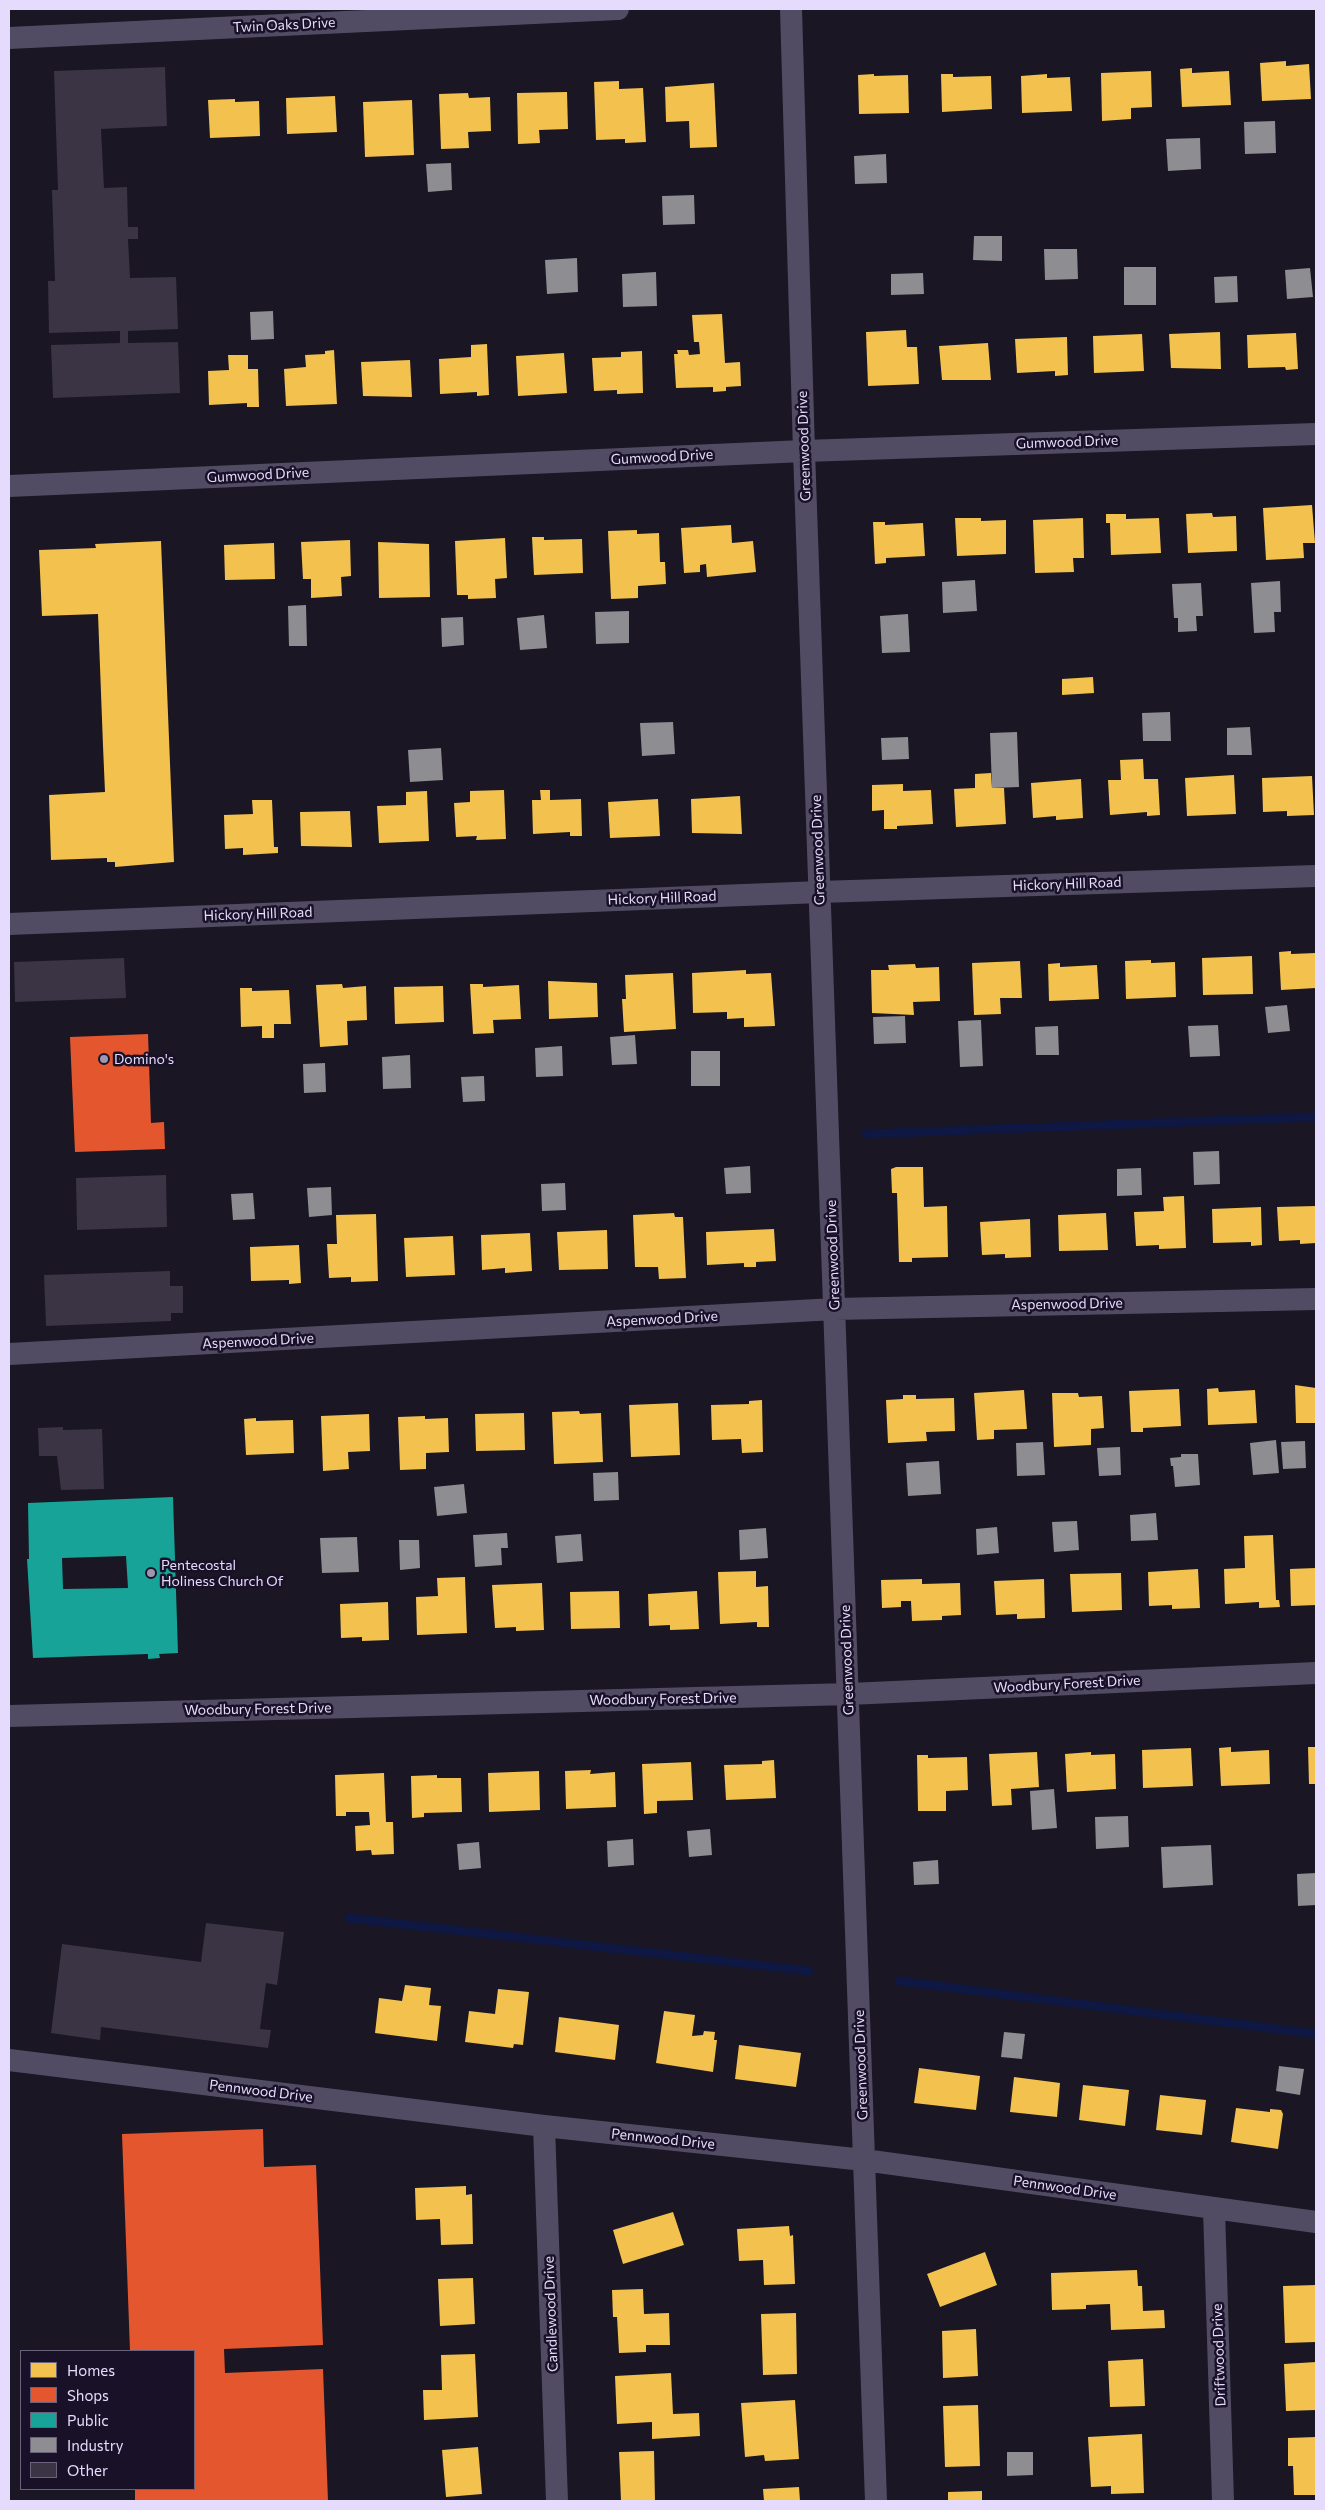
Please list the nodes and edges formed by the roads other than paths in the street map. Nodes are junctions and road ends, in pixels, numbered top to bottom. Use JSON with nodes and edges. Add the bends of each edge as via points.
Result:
{"nodes":[{"id":1,"x":618,"y":9,"type":"edge"},
{"id":2,"x":791,"y":9,"type":"edge"},
{"id":3,"x":9,"y":38,"type":"edge"},
{"id":4,"x":1316,"y":434,"type":"edge"},
{"id":5,"x":804,"y":451,"type":"junction"},
{"id":6,"x":9,"y":486,"type":"edge"},
{"id":7,"x":1316,"y":876,"type":"edge"},
{"id":8,"x":820,"y":892,"type":"junction"},
{"id":9,"x":9,"y":924,"type":"edge"},
{"id":10,"x":1316,"y":1299,"type":"edge"},
{"id":11,"x":835,"y":1309,"type":"junction"},
{"id":12,"x":9,"y":1354,"type":"edge"},
{"id":13,"x":1316,"y":1673,"type":"edge"},
{"id":14,"x":848,"y":1694,"type":"junction"},
{"id":15,"x":9,"y":1716,"type":"edge"},
{"id":16,"x":9,"y":2060,"type":"edge"},
{"id":17,"x":544,"y":2126,"type":"junction"},
{"id":18,"x":864,"y":2160,"type":"junction"},
{"id":19,"x":1214,"y":2209,"type":"junction"},
{"id":20,"x":1316,"y":2222,"type":"edge"},
{"id":21,"x":557,"y":2501,"type":"edge"},
{"id":22,"x":876,"y":2501,"type":"edge"},
{"id":23,"x":1223,"y":2501,"type":"edge"}],
"edges":[{"from":1,"to":3,"type":"street","name":"Twin Oaks Drive"},
{"from":2,"to":5,"type":"street","name":"Greenwood Drive"},
{"from":4,"to":5,"type":"street","name":"Gumwood Drive"},
{"from":5,"to":6,"type":"street","name":"Gumwood Drive"},
{"from":5,"to":8,"type":"street","name":"Greenwood Drive"},
{"from":7,"to":8,"type":"street","name":"Hickory Hill Road"},
{"from":8,"to":9,"type":"street","name":"Hickory Hill Road"},
{"from":8,"to":11,"type":"street","name":"Greenwood Drive"},
{"from":10,"to":11,"type":"street","name":"Aspenwood Drive"},
{"from":11,"to":12,"type":"street","name":"Aspenwood Drive"},
{"from":11,"to":14,"type":"street","name":"Greenwood Drive"},
{"from":13,"to":14,"type":"street","name":"Woodbury Forest Drive"},
{"from":14,"to":15,"type":"street","name":"Woodbury Forest Drive"},
{"from":14,"to":18,"type":"street","name":"Greenwood Drive"},
{"from":16,"to":17,"type":"street","name":"Pennwood Drive"},
{"from":17,"to":18,"type":"street","name":"Pennwood Drive"},
{"from":17,"to":21,"type":"street","name":"Candlewood Drive"},
{"from":18,"to":19,"type":"street","name":"Pennwood Drive"},
{"from":18,"to":22,"type":"street","name":"Greenwood Drive"},
{"from":19,"to":20,"type":"street","name":"Pennwood Drive"},
{"from":19,"to":23,"type":"street","name":"Driftwood Drive"}]}
